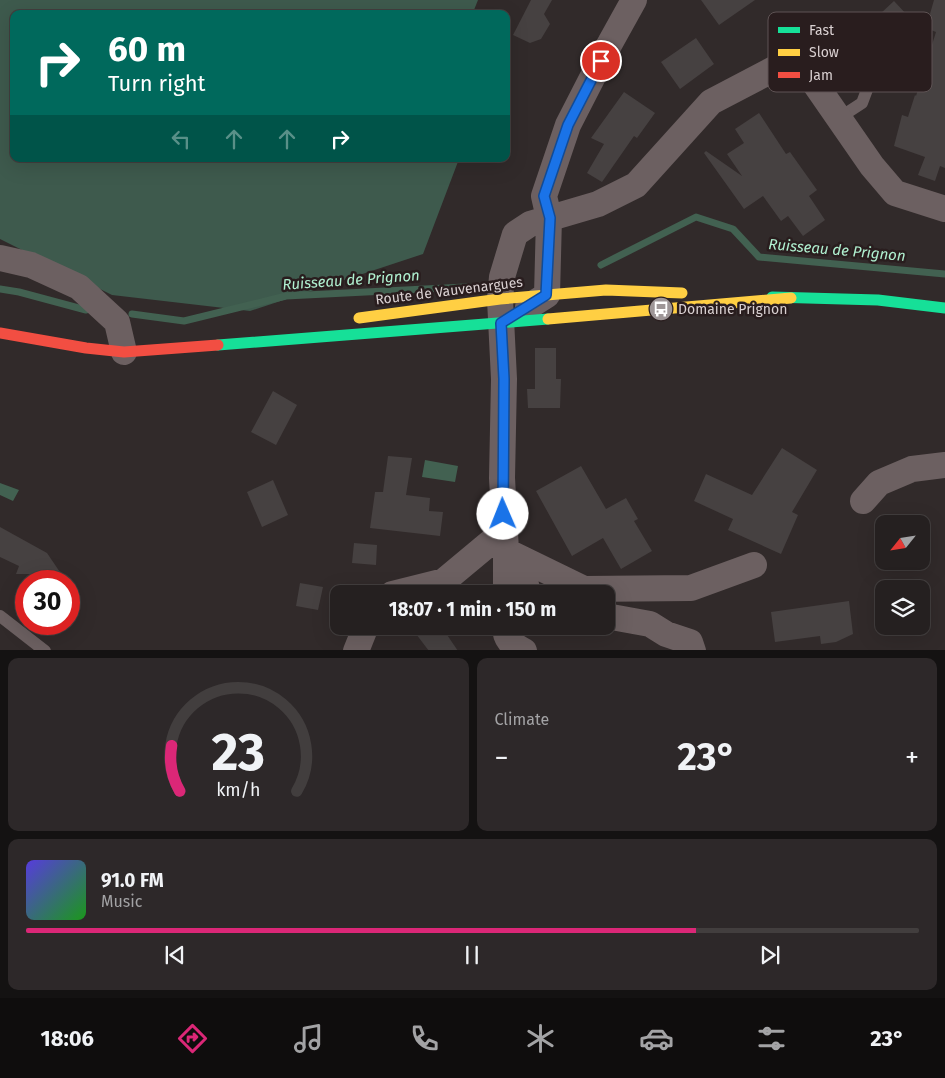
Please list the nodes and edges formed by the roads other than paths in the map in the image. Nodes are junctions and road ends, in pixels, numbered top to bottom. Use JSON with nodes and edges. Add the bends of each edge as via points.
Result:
{"nodes":[{"id":1,"x":634,"y":0,"type":"edge"},
{"id":2,"x":768,"y":72,"type":"edge"},
{"id":3,"x":821,"y":92,"type":"edge"},
{"id":4,"x":866,"y":92,"type":"edge"},
{"id":5,"x":840,"y":118,"type":"junction"},
{"id":6,"x":945,"y":209,"type":"edge"},
{"id":7,"x":550,"y":218,"type":"junction"},
{"id":8,"x":0,"y":258,"type":"edge"},
{"id":9,"x":546,"y":284,"type":"junction"},
{"id":10,"x":791,"y":298,"type":"junction"},
{"id":11,"x":501,"y":300,"type":"junction"},
{"id":12,"x":945,"y":308,"type":"edge"},
{"id":13,"x":346,"y":320,"type":"dead end"},
{"id":14,"x":318,"y":326,"type":"dead end"},
{"id":15,"x":0,"y":333,"type":"edge"},
{"id":16,"x":233,"y":344,"type":"junction"},
{"id":17,"x":124,"y":352,"type":"junction"},
{"id":18,"x":945,"y":464,"type":"edge"},
{"id":19,"x":863,"y":501,"type":"dead end"},
{"id":20,"x":509,"y":546,"type":"junction"},
{"id":21,"x":754,"y":565,"type":"dead end"},
{"id":22,"x":428,"y":585,"type":"edge"},
{"id":23,"x":507,"y":585,"type":"edge"},
{"id":24,"x":525,"y":585,"type":"edge"},
{"id":25,"x":0,"y":616,"type":"edge"},
{"id":26,"x":615,"y":618,"type":"edge"},
{"id":27,"x":362,"y":635,"type":"edge"},
{"id":28,"x":505,"y":635,"type":"edge"},
{"id":29,"x":45,"y":650,"type":"edge"},
{"id":30,"x":356,"y":650,"type":"edge"},
{"id":31,"x":524,"y":650,"type":"edge"},
{"id":32,"x":694,"y":650,"type":"edge"}],
"edges":[{"from":1,"to":7,"type":"street","via":[[568,125],[544,196]]},
{"from":2,"to":7,"type":"street","via":[[711,102],[636,186],[598,204]]},
{"from":3,"to":5,"type":"street"},
{"from":4,"to":5,"type":"lane","via":[[862,103]]},
{"from":5,"to":6,"type":"street","via":[[872,166],[895,193]]},
{"from":7,"to":9,"type":"street"},
{"from":7,"to":11,"type":"street","via":[[530,224],[514,234]]},
{"from":8,"to":17,"type":"street","via":[[31,264],[79,287],[117,322]]},
{"from":9,"to":10,"type":"main road","name":"Route de Vauvenargues","via":[[606,290]]},
{"from":9,"to":11,"type":"street"},
{"from":9,"to":11,"type":"street","via":[[536,269],[526,268]]},
{"from":10,"to":11,"type":"main road","name":"Route de Vauvenargues"},
{"from":10,"to":12,"type":"main road","name":"Route de Vauvenargues","via":[[878,300]]},
{"from":11,"to":13,"type":"main road","name":"Route de Vauvenargues"},
{"from":11,"to":16,"type":"main road","name":"Route de Vauvenargues","via":[[361,335]]},
{"from":11,"to":20,"type":"street","via":[[504,379],[502,478]]},
{"from":14,"to":16,"type":"main road","name":"Route de Vauvenargues"},
{"from":15,"to":17,"type":"main road","name":"Route de Vauvenargues"},
{"from":16,"to":17,"type":"main road","name":"Route de Vauvenargues"},
{"from":18,"to":19,"type":"street","via":[[912,469],[879,483]]},
{"from":20,"to":21,"type":"street","via":[[584,589],[691,588]]},
{"from":20,"to":22,"type":"street","via":[[444,581]]},
{"from":20,"to":23,"type":"street"},
{"from":20,"to":24,"type":"street"},
{"from":25,"to":29,"type":"lane"},
{"from":26,"to":32,"type":"street","via":[[650,624],[666,634],[690,642]]},
{"from":27,"to":30,"type":"street"},
{"from":28,"to":31,"type":"street","via":[[512,644]]}]}
